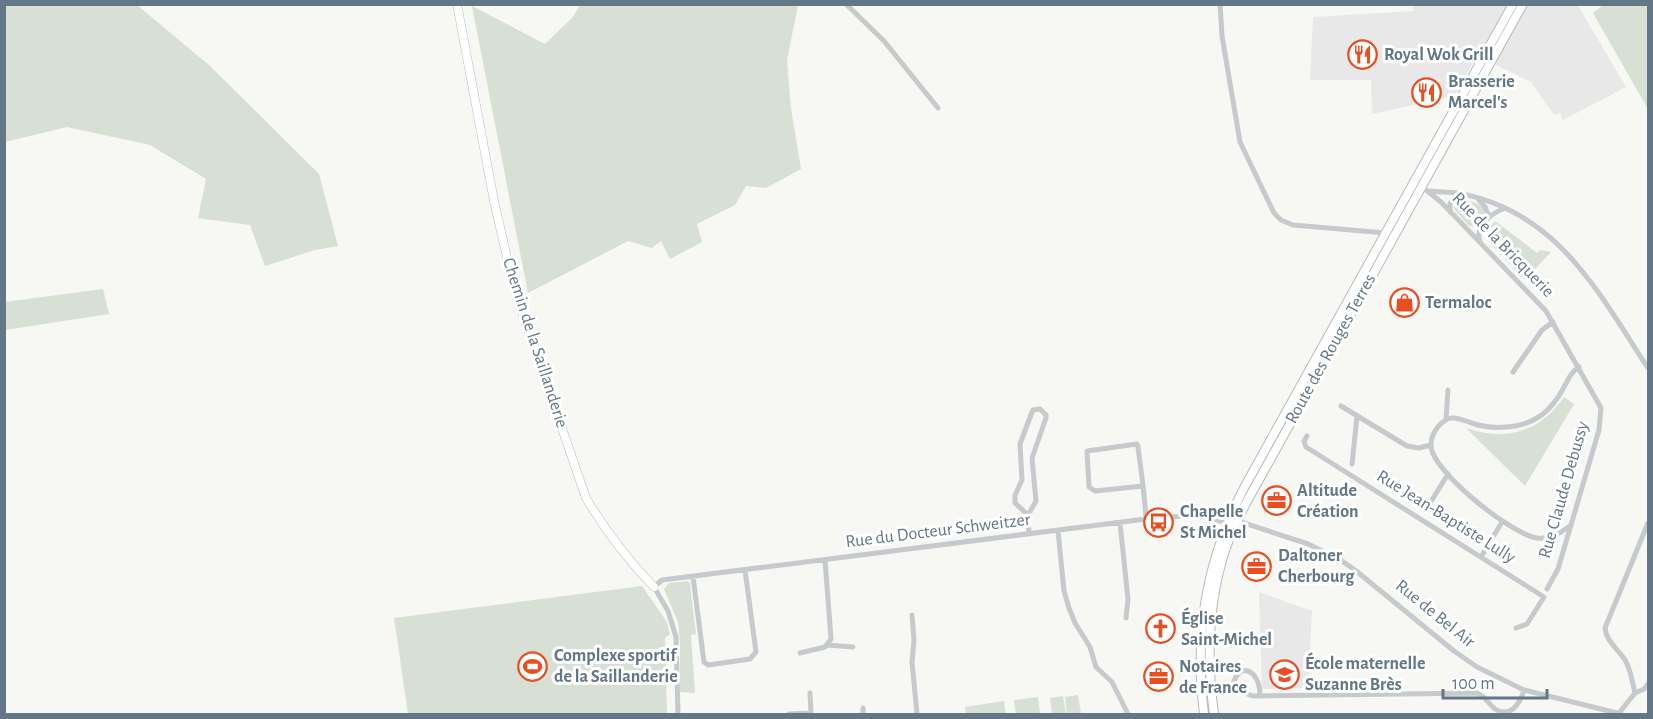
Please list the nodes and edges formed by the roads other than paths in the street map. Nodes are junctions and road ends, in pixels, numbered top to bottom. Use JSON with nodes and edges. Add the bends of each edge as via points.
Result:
{"nodes":[{"id":1,"x":457,"y":4,"type":"edge"},
{"id":2,"x":846,"y":4,"type":"edge"},
{"id":3,"x":1220,"y":4,"type":"edge"},
{"id":4,"x":1513,"y":4,"type":"edge"},
{"id":5,"x":1523,"y":4,"type":"edge"},
{"id":6,"x":938,"y":108,"type":"dead end"},
{"id":7,"x":1422,"y":186,"type":"junction"},
{"id":8,"x":1458,"y":193,"type":"junction"},
{"id":9,"x":1478,"y":199,"type":"junction"},
{"id":10,"x":1504,"y":208,"type":"junction"},
{"id":11,"x":1450,"y":212,"type":"junction"},
{"id":12,"x":1489,"y":217,"type":"junction"},
{"id":13,"x":1483,"y":225,"type":"junction"},
{"id":14,"x":1467,"y":228,"type":"junction"},
{"id":15,"x":1386,"y":233,"type":"junction"},
{"id":16,"x":1480,"y":242,"type":"junction"},
{"id":17,"x":1553,"y":322,"type":"junction"},
{"id":18,"x":1579,"y":367,"type":"junction"},
{"id":19,"x":1648,"y":368,"type":"edge"},
{"id":20,"x":1512,"y":372,"type":"dead end"},
{"id":21,"x":1448,"y":390,"type":"dead end"},
{"id":22,"x":1341,"y":406,"type":"dead end"},
{"id":23,"x":1357,"y":416,"type":"junction"},
{"id":24,"x":1446,"y":419,"type":"junction"},
{"id":25,"x":1307,"y":435,"type":"dead end"},
{"id":26,"x":1431,"y":445,"type":"junction"},
{"id":27,"x":1352,"y":464,"type":"dead end"},
{"id":28,"x":1448,"y":474,"type":"junction"},
{"id":29,"x":1143,"y":486,"type":"junction"},
{"id":30,"x":1427,"y":508,"type":"dead end"},
{"id":31,"x":1028,"y":515,"type":"junction"},
{"id":32,"x":1146,"y":519,"type":"junction"},
{"id":33,"x":1233,"y":521,"type":"junction"},
{"id":34,"x":1502,"y":522,"type":"junction"},
{"id":35,"x":1120,"y":523,"type":"junction"},
{"id":36,"x":1648,"y":523,"type":"edge"},
{"id":37,"x":1570,"y":526,"type":"junction"},
{"id":38,"x":1058,"y":531,"type":"junction"},
{"id":39,"x":1029,"y":534,"type":"junction"},
{"id":40,"x":1481,"y":557,"type":"junction"},
{"id":41,"x":825,"y":560,"type":"junction"},
{"id":42,"x":745,"y":570,"type":"junction"},
{"id":43,"x":693,"y":577,"type":"junction"},
{"id":44,"x":654,"y":587,"type":"junction"},
{"id":45,"x":1547,"y":589,"type":"dead end"},
{"id":46,"x":912,"y":615,"type":"dead end"},
{"id":47,"x":1126,"y":618,"type":"dead end"},
{"id":48,"x":1516,"y":628,"type":"dead end"},
{"id":49,"x":827,"y":645,"type":"junction"},
{"id":50,"x":853,"y":647,"type":"dead end"},
{"id":51,"x":800,"y":653,"type":"dead end"},
{"id":52,"x":1648,"y":684,"type":"edge"},
{"id":53,"x":1211,"y":688,"type":"junction"},
{"id":54,"x":1232,"y":689,"type":"junction"},
{"id":55,"x":1524,"y":690,"type":"junction"},
{"id":56,"x":810,"y":693,"type":"dead end"},
{"id":57,"x":1635,"y":693,"type":"junction"},
{"id":58,"x":1260,"y":696,"type":"junction"},
{"id":59,"x":678,"y":714,"type":"edge"},
{"id":60,"x":789,"y":714,"type":"edge"},
{"id":61,"x":811,"y":714,"type":"edge"},
{"id":62,"x":917,"y":714,"type":"edge"},
{"id":63,"x":1128,"y":714,"type":"edge"},
{"id":64,"x":1204,"y":714,"type":"edge"},
{"id":65,"x":1214,"y":714,"type":"edge"},
{"id":66,"x":1620,"y":714,"type":"edge"}],
"edges":[{"from":1,"to":44,"type":"street","name":"Chemin de la Saillanderie","via":[[494,201],[522,314],[586,498],[612,538]]},
{"from":2,"to":6,"type":"street","via":[[884,41]]},
{"from":3,"to":15,"type":"street","via":[[1240,142],[1271,209],[1281,220],[1293,225]]},
{"from":4,"to":7,"type":"main road","name":"Route des Rouges Terres"},
{"from":5,"to":7,"type":"main road","name":"Route des Rouges Terres"},
{"from":7,"to":8,"type":"street"},
{"from":7,"to":11,"type":"street","name":"Rue de la Bricquerie"},
{"from":7,"to":15,"type":"main road","name":"Route des Rouges Terres"},
{"from":7,"to":33,"type":"main road","name":"Route des Rouges Terres"},
{"from":8,"to":9,"type":"street"},
{"from":8,"to":11,"type":"street","via":[[1450,204]]},
{"from":9,"to":10,"type":"street"},
{"from":9,"to":12,"type":"street"},
{"from":10,"to":12,"type":"street"},
{"from":10,"to":19,"type":"street","via":[[1541,230],[1576,262]]},
{"from":11,"to":14,"type":"street","name":"Rue de la Bricquerie"},
{"from":12,"to":13,"type":"street"},
{"from":13,"to":14,"type":"street"},
{"from":13,"to":16,"type":"street"},
{"from":14,"to":16,"type":"street","name":"Rue de la Bricquerie"},
{"from":15,"to":33,"type":"main road","name":"Route des Rouges Terres","via":[[1250,476]]},
{"from":16,"to":17,"type":"street","name":"Rue de la Bricquerie","via":[[1539,302]]},
{"from":17,"to":18,"type":"street","name":"Rue de la Bricquerie"},
{"from":17,"to":20,"type":"street","via":[[1542,330]]},
{"from":18,"to":24,"type":"street","via":[[1572,371],[1552,407],[1525,423],[1487,427]]},
{"from":18,"to":37,"type":"street","name":"Rue Claude Debussy","via":[[1602,412]]},
{"from":21,"to":24,"type":"street"},
{"from":22,"to":23,"type":"street"},
{"from":23,"to":26,"type":"street","via":[[1412,448]]},
{"from":23,"to":27,"type":"street"},
{"from":24,"to":26,"type":"street"},
{"from":25,"to":40,"type":"street","name":"Rue Jean-Baptiste Lully","via":[[1306,447]]},
{"from":26,"to":28,"type":"street"},
{"from":28,"to":30,"type":"street"},
{"from":28,"to":34,"type":"street"},
{"from":29,"to":29,"type":"street","via":[[1095,491],[1089,487],[1088,450],[1137,444]]},
{"from":29,"to":32,"type":"street"},
{"from":31,"to":31,"type":"street","via":[[1036,501],[1032,458],[1046,418],[1040,409],[1033,410],[1020,444],[1022,480],[1015,495],[1016,503]]},
{"from":31,"to":39,"type":"street"},
{"from":32,"to":33,"type":"street","name":"Rue du Docteur Schweitzer","via":[[1197,515]]},
{"from":32,"to":35,"type":"street","name":"Rue du Docteur Schweitzer"},
{"from":33,"to":53,"type":"main road","name":"Route des Rouges Terres","via":[[1210,633]]},
{"from":33,"to":55,"type":"street","name":"Rue de Bel Air","via":[[1308,544],[1339,559],[1466,659]]},
{"from":33,"to":64,"type":"main road","name":"Route des Rouges Terres","via":[[1213,563],[1203,611],[1200,682]]},
{"from":34,"to":37,"type":"street","via":[[1527,536],[1544,539]]},
{"from":34,"to":40,"type":"street"},
{"from":35,"to":38,"type":"street","name":"Rue du Docteur Schweitzer"},
{"from":35,"to":47,"type":"street","via":[[1128,599]]},
{"from":36,"to":57,"type":"street","via":[[1605,628],[1607,638],[1630,672]]},
{"from":37,"to":45,"type":"street","name":"Rue Claude Debussy","via":[[1558,569]]},
{"from":38,"to":39,"type":"street","name":"Rue du Docteur Schweitzer"},
{"from":38,"to":63,"type":"street","via":[[1069,608],[1096,667],[1112,682]]},
{"from":39,"to":41,"type":"street","name":"Rue du Docteur Schweitzer"},
{"from":40,"to":48,"type":"street","name":"Rue Jean-Baptiste Lully","via":[[1544,597],[1527,624]]},
{"from":41,"to":42,"type":"street","name":"Rue du Docteur Schweitzer"},
{"from":41,"to":49,"type":"street","via":[[831,639]]},
{"from":42,"to":43,"type":"street","name":"Rue du Docteur Schweitzer"},
{"from":42,"to":43,"type":"street","via":[[756,652],[750,659],[704,662]]},
{"from":43,"to":44,"type":"street","name":"Rue du Docteur Schweitzer","via":[[662,580]]},
{"from":44,"to":59,"type":"street","via":[[675,631]]},
{"from":46,"to":62,"type":"street"},
{"from":49,"to":50,"type":"street"},
{"from":49,"to":51,"type":"street"},
{"from":52,"to":57,"type":"street"},
{"from":53,"to":54,"type":"street"},
{"from":53,"to":65,"type":"main road","name":"Route des Rouges Terres"},
{"from":54,"to":58,"type":"street"},
{"from":54,"to":58,"type":"street","via":[[1236,675],[1249,671],[1258,681]]},
{"from":55,"to":58,"type":"street","via":[[1518,706],[1505,714],[1477,693]]},
{"from":55,"to":66,"type":"street","name":"Rue de Bel Air"},
{"from":56,"to":61,"type":"street"},
{"from":57,"to":66,"type":"street"},
{"from":60,"to":61,"type":"street"}]}
